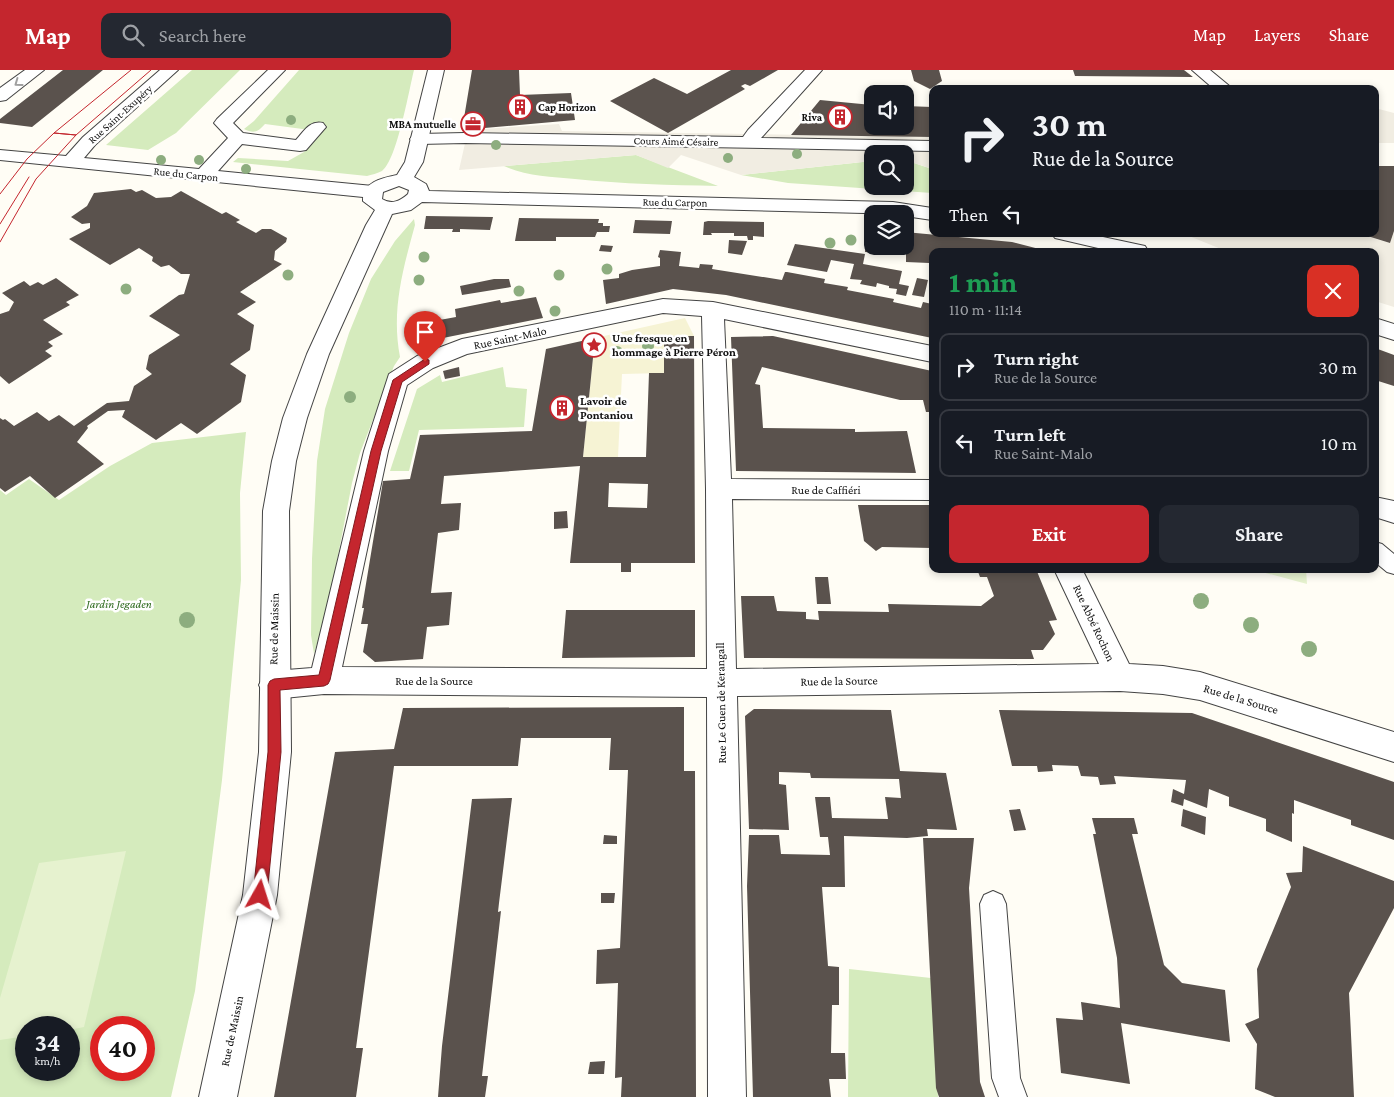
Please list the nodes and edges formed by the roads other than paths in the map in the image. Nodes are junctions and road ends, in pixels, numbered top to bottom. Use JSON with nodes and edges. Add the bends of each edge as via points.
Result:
{"nodes":[{"id":1,"x":36,"y":70,"type":"edge"},
{"id":2,"x":170,"y":70,"type":"edge"},
{"id":3,"x":277,"y":70,"type":"edge"},
{"id":4,"x":436,"y":70,"type":"edge"},
{"id":5,"x":814,"y":70,"type":"edge"},
{"id":6,"x":1200,"y":70,"type":"edge"},
{"id":7,"x":1220,"y":85,"type":"edge"},
{"id":8,"x":0,"y":96,"type":"edge"},
{"id":9,"x":317,"y":127,"type":"dead end"},
{"id":10,"x":238,"y":138,"type":"junction"},
{"id":11,"x":419,"y":139,"type":"junction"},
{"id":12,"x":750,"y":142,"type":"junction"},
{"id":13,"x":929,"y":146,"type":"edge"},
{"id":14,"x":6,"y":156,"type":"edge"},
{"id":15,"x":72,"y":161,"type":"junction"},
{"id":16,"x":0,"y":174,"type":"edge"},
{"id":17,"x":203,"y":176,"type":"junction"},
{"id":18,"x":403,"y":180,"type":"junction"},
{"id":19,"x":417,"y":196,"type":"junction"},
{"id":20,"x":379,"y":200,"type":"junction"},
{"id":21,"x":929,"y":214,"type":"edge"},
{"id":22,"x":1075,"y":237,"type":"edge"},
{"id":23,"x":1125,"y":248,"type":"edge"},
{"id":24,"x":714,"y":309,"type":"junction"},
{"id":25,"x":1379,"y":327,"type":"edge"},
{"id":26,"x":1394,"y":332,"type":"edge"},
{"id":27,"x":929,"y":353,"type":"edge"},
{"id":28,"x":719,"y":489,"type":"junction"},
{"id":29,"x":929,"y":490,"type":"edge"},
{"id":30,"x":1379,"y":508,"type":"edge"},
{"id":31,"x":1394,"y":512,"type":"edge"},
{"id":32,"x":1379,"y":553,"type":"edge"},
{"id":33,"x":1394,"y":566,"type":"edge"},
{"id":34,"x":1070,"y":573,"type":"edge"},
{"id":35,"x":1120,"y":677,"type":"junction"},
{"id":36,"x":324,"y":680,"type":"junction"},
{"id":37,"x":720,"y":682,"type":"junction"},
{"id":38,"x":274,"y":685,"type":"junction"},
{"id":39,"x":1394,"y":747,"type":"edge"},
{"id":40,"x":993,"y":904,"type":"dead end"},
{"id":41,"x":218,"y":1097,"type":"edge"},
{"id":42,"x":727,"y":1097,"type":"edge"},
{"id":43,"x":1013,"y":1097,"type":"edge"}],
"edges":[{"from":1,"to":8,"type":"street","one_way":true},
{"from":2,"to":15,"type":"street","name":"Rue Saint-Exupéry","via":[[89,141]]},
{"from":3,"to":10,"type":"street","via":[[223,123]]},
{"from":4,"to":11,"type":"street"},
{"from":5,"to":12,"type":"street"},
{"from":6,"to":7,"type":"street"},
{"from":9,"to":10,"type":"street","via":[[300,146]]},
{"from":10,"to":17,"type":"street"},
{"from":11,"to":12,"type":"street","name":"Cours Aimé Césaire"},
{"from":11,"to":18,"type":"street","via":[[414,162]]},
{"from":12,"to":13,"type":"street","name":"Cours Aimé Césaire"},
{"from":14,"to":15,"type":"street","name":"Rue du Carpon"},
{"from":14,"to":16,"type":"street"},
{"from":15,"to":17,"type":"street","name":"Rue du Carpon"},
{"from":17,"to":20,"type":"street","name":"Rue du Carpon"},
{"from":18,"to":19,"type":"street","via":[[419,188]]},
{"from":18,"to":20,"type":"street","via":[[382,184]]},
{"from":19,"to":20,"type":"street","via":[[405,206]]},
{"from":19,"to":21,"type":"street","name":"Rue du Carpon","via":[[893,208]]},
{"from":20,"to":38,"type":"street","name":"Rue de Maissin","via":[[376,225],[318,354],[284,462],[276,511]]},
{"from":22,"to":23,"type":"street"},
{"from":24,"to":27,"type":"street","name":"Rue Saint-Malo"},
{"from":24,"to":28,"type":"street","name":"Rue Le Guen de Kerangall"},
{"from":24,"to":36,"type":"street","name":"Rue Saint-Malo","via":[[663,306],[462,348],[425,362],[397,380],[376,451]]},
{"from":25,"to":26,"type":"street"},
{"from":28,"to":29,"type":"street","name":"Rue de Caffiéri"},
{"from":28,"to":37,"type":"street","name":"Rue Le Guen de Kerangall"},
{"from":30,"to":31,"type":"street"},
{"from":32,"to":33,"type":"lane"},
{"from":34,"to":35,"type":"street","name":"Rue Abbé Rochon"},
{"from":35,"to":37,"type":"street","name":"Rue de la Source"},
{"from":35,"to":39,"type":"street","name":"Rue de la Source","via":[[1200,686]]},
{"from":36,"to":37,"type":"street","name":"Rue de la Source"},
{"from":36,"to":38,"type":"street","name":"Rue de la Source"},
{"from":37,"to":42,"type":"street","name":"Rue Le Guen de Kerangall"},
{"from":38,"to":41,"type":"street","name":"Rue de Maissin","via":[[275,752],[260,895]]},
{"from":40,"to":43,"type":"lane","via":[[1006,1078]]}]}
